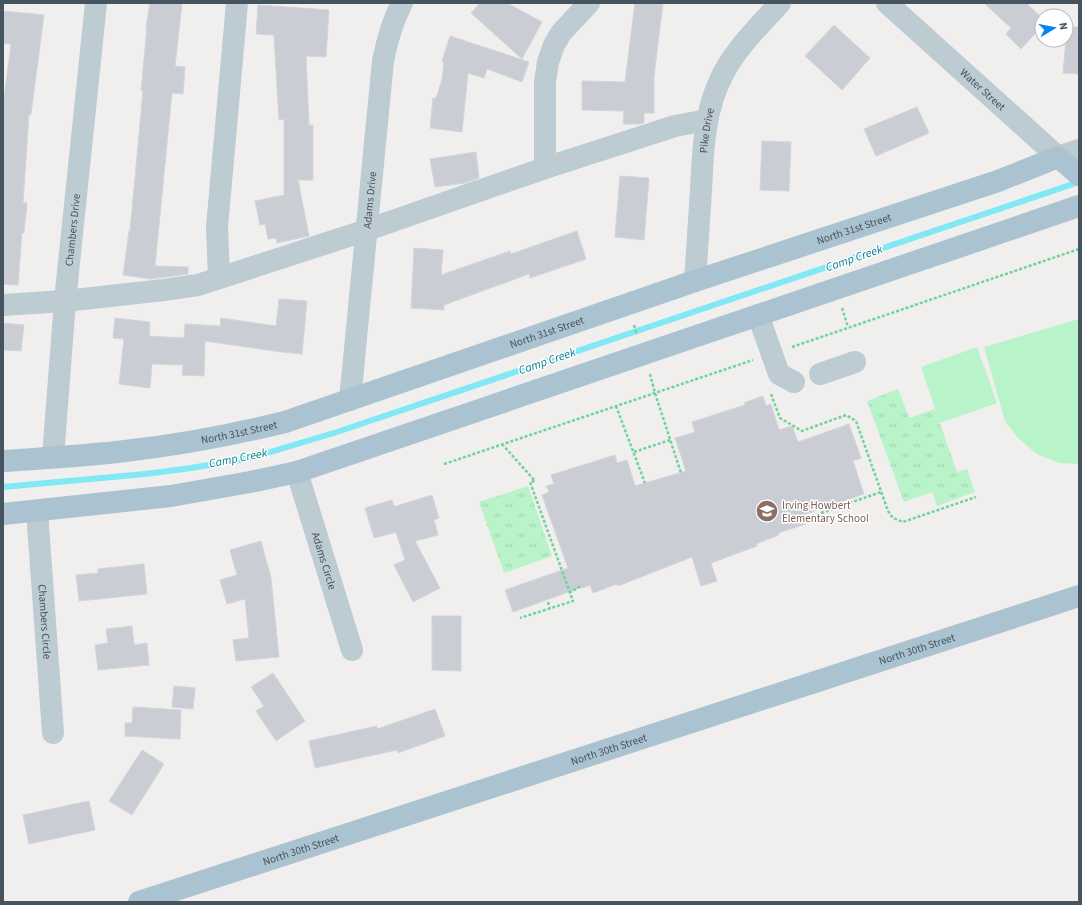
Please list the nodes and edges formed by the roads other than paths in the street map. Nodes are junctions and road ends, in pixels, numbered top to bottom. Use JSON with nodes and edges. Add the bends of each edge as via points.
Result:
{"nodes":[{"id":1,"x":96,"y":3,"type":"edge"},
{"id":2,"x":237,"y":3,"type":"edge"},
{"id":3,"x":402,"y":3,"type":"edge"},
{"id":4,"x":589,"y":3,"type":"edge"},
{"id":5,"x":780,"y":3,"type":"edge"},
{"id":6,"x":887,"y":3,"type":"edge"},
{"id":7,"x":708,"y":120,"type":"junction"},
{"id":8,"x":1079,"y":150,"type":"edge"},
{"id":9,"x":1058,"y":157,"type":"junction"},
{"id":10,"x":545,"y":168,"type":"junction"},
{"id":11,"x":1079,"y":175,"type":"edge"},
{"id":12,"x":1079,"y":206,"type":"edge"},
{"id":13,"x":367,"y":230,"type":"junction"},
{"id":14,"x":220,"y":278,"type":"junction"},
{"id":15,"x":695,"y":281,"type":"junction"},
{"id":16,"x":66,"y":301,"type":"junction"},
{"id":17,"x":3,"y":305,"type":"edge"},
{"id":18,"x":758,"y":315,"type":"junction"},
{"id":19,"x":855,"y":362,"type":"dead end"},
{"id":20,"x":820,"y":374,"type":"dead end"},
{"id":21,"x":794,"y":382,"type":"dead end"},
{"id":22,"x":350,"y":400,"type":"junction"},
{"id":23,"x":53,"y":457,"type":"junction"},
{"id":24,"x":3,"y":461,"type":"edge"},
{"id":25,"x":297,"y":472,"type":"junction"},
{"id":26,"x":37,"y":511,"type":"junction"},
{"id":27,"x":3,"y":514,"type":"edge"},
{"id":28,"x":1079,"y":596,"type":"edge"},
{"id":29,"x":352,"y":650,"type":"dead end"},
{"id":30,"x":52,"y":733,"type":"dead end"},
{"id":31,"x":139,"y":902,"type":"edge"}],
"edges":[{"from":1,"to":16,"type":"street","name":"Chambers Drive"},
{"from":2,"to":14,"type":"street","via":[[218,227]]},
{"from":3,"to":13,"type":"street","name":"Adams Drive","via":[[388,36],[383,61]]},
{"from":4,"to":10,"type":"street","via":[[561,33],[548,62],[545,82]]},
{"from":5,"to":7,"type":"street","name":"Pike Drive","via":[[740,48],[724,73],[714,92]]},
{"from":6,"to":9,"type":"street","name":"Water Street"},
{"from":7,"to":10,"type":"street","via":[[675,126]]},
{"from":7,"to":15,"type":"street","name":"Pike Drive","via":[[704,140]]},
{"from":8,"to":9,"type":"street","name":"North 31st Street"},
{"from":9,"to":11,"type":"main road","name":"Water Street"},
{"from":9,"to":15,"type":"main road","name":"North 31st Street","via":[[998,181]]},
{"from":10,"to":13,"type":"street"},
{"from":12,"to":18,"type":"main road"},
{"from":13,"to":14,"type":"street"},
{"from":13,"to":22,"type":"street","name":"Adams Drive"},
{"from":14,"to":16,"type":"street","via":[[183,288]]},
{"from":15,"to":22,"type":"main road","name":"North 31st Street"},
{"from":16,"to":17,"type":"street"},
{"from":16,"to":23,"type":"street","name":"Chambers Drive"},
{"from":18,"to":21,"type":"street","via":[[779,374]]},
{"from":18,"to":25,"type":"main road"},
{"from":19,"to":20,"type":"street"},
{"from":22,"to":23,"type":"main road","name":"North 31st Street","via":[[284,422],[214,437],[125,451]]},
{"from":23,"to":24,"type":"main road","name":"North 31st Street"},
{"from":25,"to":26,"type":"main road","via":[[171,496]]},
{"from":25,"to":29,"type":"street","name":"Adams Circle"},
{"from":26,"to":27,"type":"main road"},
{"from":26,"to":30,"type":"street","name":"Chambers Circle"},
{"from":28,"to":31,"type":"main road","name":"North 30th Street"}]}
